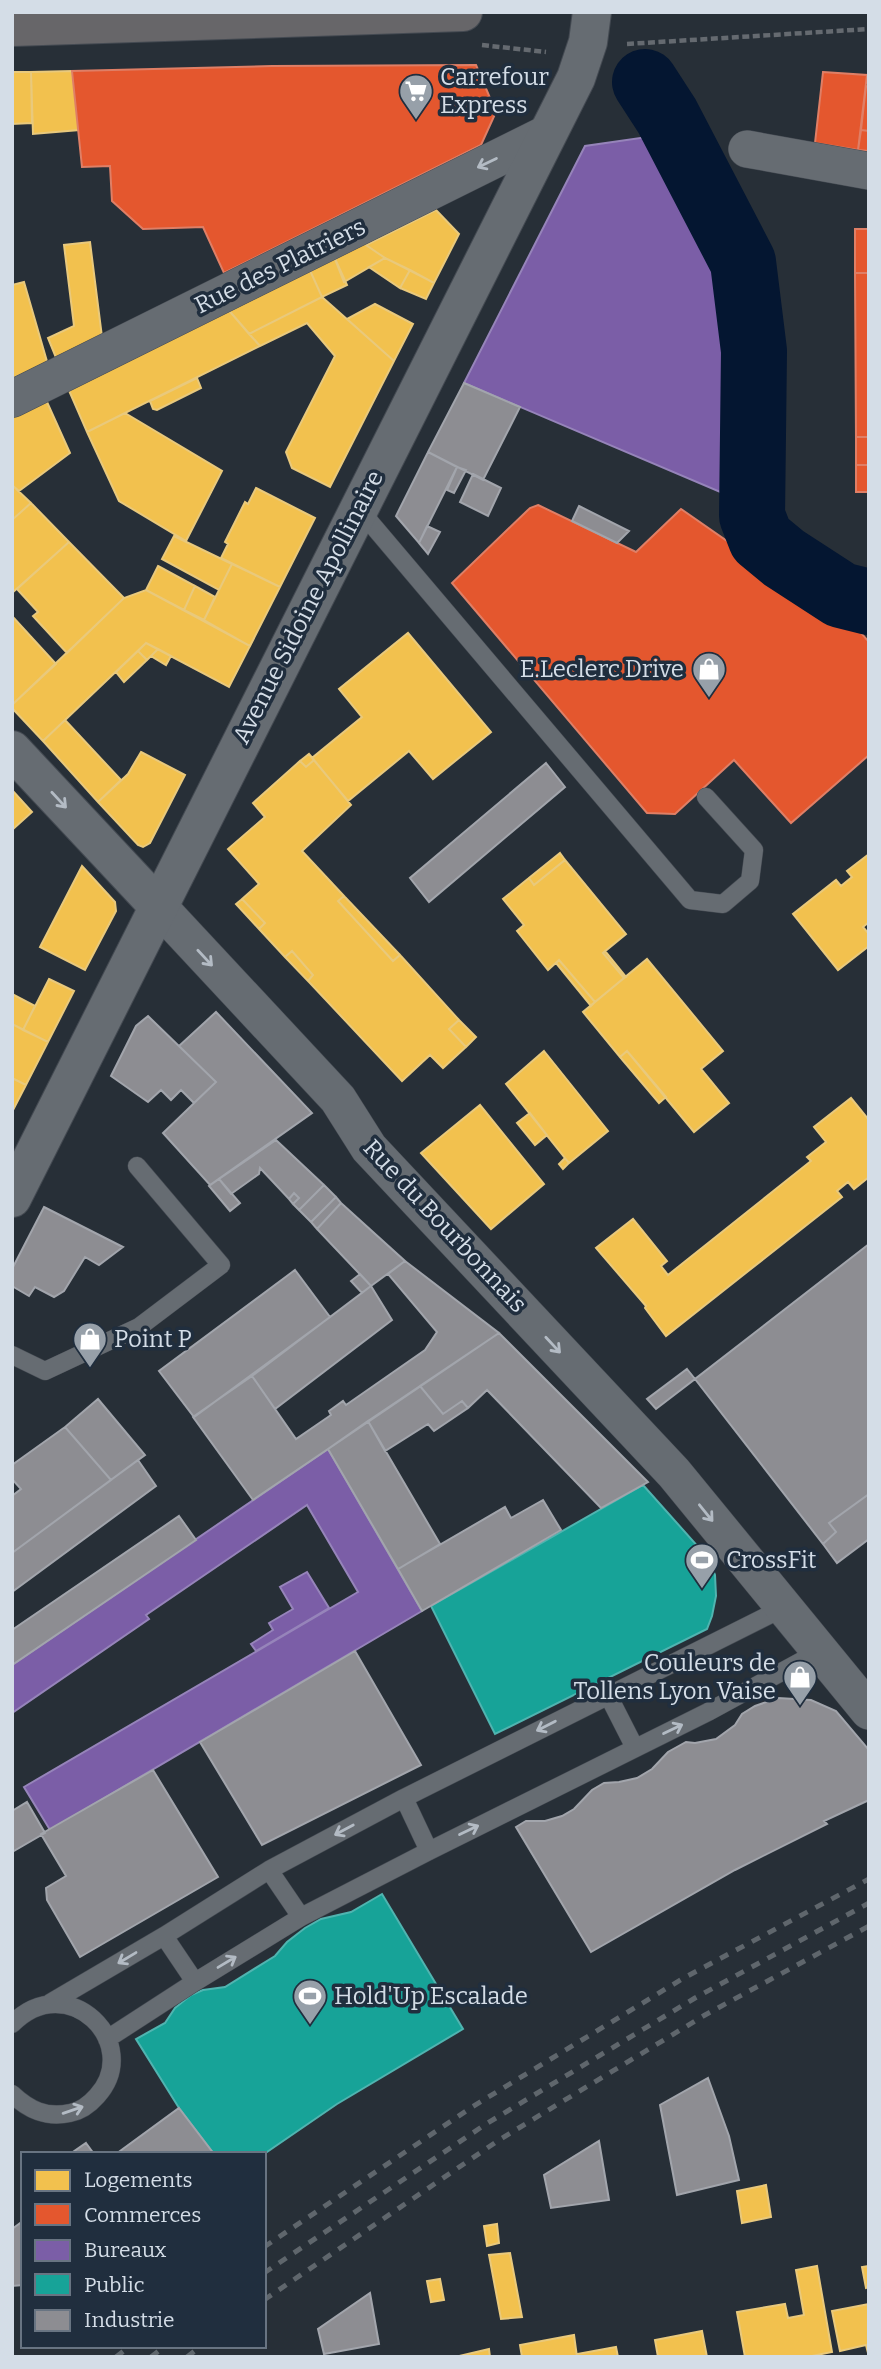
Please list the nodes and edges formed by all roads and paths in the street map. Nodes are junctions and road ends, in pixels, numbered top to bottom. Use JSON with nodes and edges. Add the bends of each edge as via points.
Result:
{"nodes":[{"id":1,"x":463,"y":12,"type":"edge"},
{"id":2,"x":592,"y":12,"type":"edge"},
{"id":3,"x":12,"y":27,"type":"edge"},
{"id":4,"x":548,"y":132,"type":"junction"},
{"id":5,"x":747,"y":149,"type":"dead end"},
{"id":6,"x":869,"y":171,"type":"edge"},
{"id":7,"x":12,"y":399,"type":"edge"},
{"id":8,"x":358,"y":508,"type":"junction"},
{"id":9,"x":12,"y":750,"type":"edge"},
{"id":10,"x":706,"y":797,"type":"dead end"},
{"id":11,"x":159,"y":907,"type":"junction"},
{"id":12,"x":137,"y":1166,"type":"dead end"},
{"id":13,"x":12,"y":1198,"type":"edge"},
{"id":14,"x":12,"y":1355,"type":"edge"},
{"id":15,"x":783,"y":1608,"type":"junction"},
{"id":16,"x":820,"y":1651,"type":"junction"},
{"id":17,"x":608,"y":1695,"type":"junction"},
{"id":18,"x":869,"y":1711,"type":"edge"},
{"id":19,"x":635,"y":1748,"type":"junction"},
{"id":20,"x":404,"y":1798,"type":"junction"},
{"id":21,"x":429,"y":1850,"type":"junction"},
{"id":22,"x":269,"y":1870,"type":"junction"},
{"id":23,"x":301,"y":1917,"type":"junction"},
{"id":24,"x":164,"y":1936,"type":"junction"},
{"id":25,"x":195,"y":1982,"type":"junction"},
{"id":26,"x":50,"y":2004,"type":"junction"},
{"id":27,"x":12,"y":2024,"type":"edge"},
{"id":28,"x":107,"y":2039,"type":"junction"},
{"id":29,"x":12,"y":2094,"type":"edge"}],
"edges":[{"from":1,"to":3,"type":"main road"},
{"from":2,"to":4,"type":"main road","name":"Avenue Sidoine Apollinaire","via":[[576,78]]},
{"from":4,"to":7,"type":"street","name":"Rue des Platriers","one_way":true},
{"from":4,"to":8,"type":"main road","name":"Avenue Sidoine Apollinaire"},
{"from":5,"to":6,"type":"street"},
{"from":8,"to":10,"type":"lane","via":[[690,900],[723,904],[750,881],[754,850]]},
{"from":8,"to":11,"type":"main road","name":"Avenue Sidoine Apollinaire"},
{"from":9,"to":11,"type":"main road","name":"Rue du Bourbonnais","one_way":true},
{"from":11,"to":13,"type":"main road","name":"Avenue Sidoine Apollinaire"},
{"from":11,"to":15,"type":"street","name":"Rue du Bourbonnais","one_way":true,"via":[[338,1099],[369,1148],[674,1473]]},
{"from":12,"to":14,"type":"lane","via":[[221,1265],[139,1327],[45,1371]]},
{"from":15,"to":16,"type":"street","name":"Rue du Bourbonnais"},
{"from":15,"to":17,"type":"lane"},
{"from":16,"to":18,"type":"street","name":"Rue du Bourbonnais"},
{"from":19,"to":16,"type":"lane","one_way":true},
{"from":17,"to":19,"type":"lane"},
{"from":17,"to":20,"type":"lane","one_way":true},
{"from":21,"to":19,"type":"lane","one_way":true},
{"from":20,"to":21,"type":"lane"},
{"from":20,"to":22,"type":"lane","one_way":true},
{"from":21,"to":23,"type":"lane"},
{"from":22,"to":23,"type":"lane"},
{"from":22,"to":24,"type":"lane"},
{"from":25,"to":23,"type":"lane","one_way":true},
{"from":24,"to":25,"type":"lane"},
{"from":24,"to":26,"type":"lane","one_way":true},
{"from":25,"to":28,"type":"lane"},
{"from":26,"to":27,"type":"lane","via":[[35,2007]]},
{"from":26,"to":28,"type":"lane","via":[[85,2012]]},
{"from":29,"to":28,"type":"lane","one_way":true,"via":[[39,2113],[57,2115],[90,2104],[109,2074]]}]}
